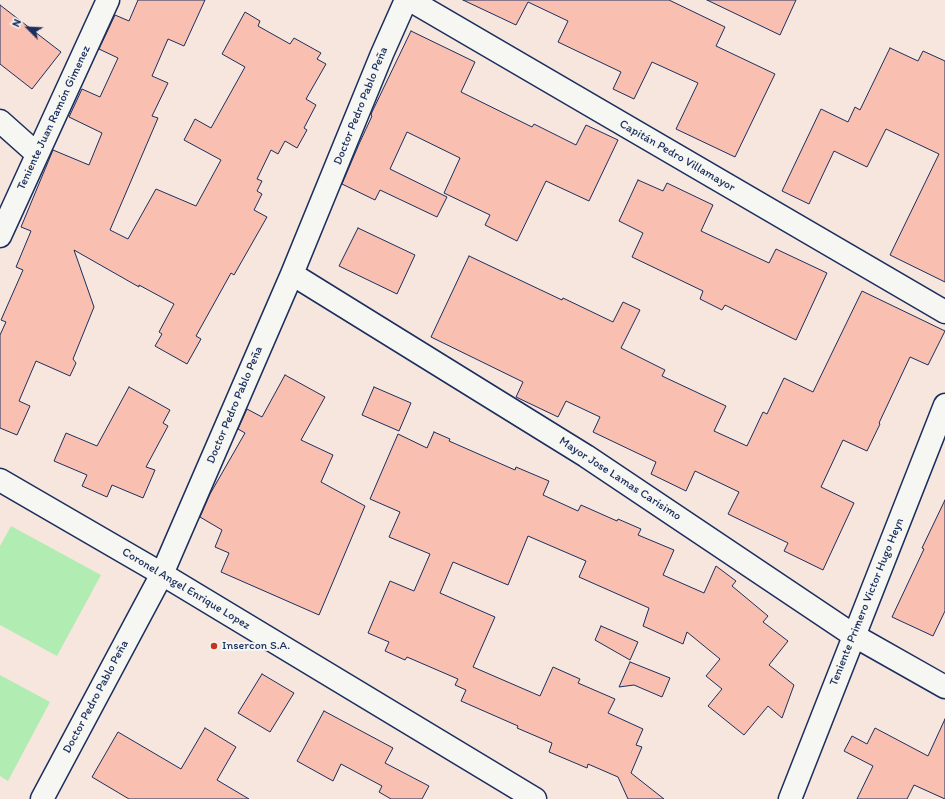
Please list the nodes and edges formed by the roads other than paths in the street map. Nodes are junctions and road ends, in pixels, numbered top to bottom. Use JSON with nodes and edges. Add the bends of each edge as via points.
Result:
{"nodes":[{"id":1,"x":108,"y":0,"type":"edge"},
{"id":2,"x":406,"y":0,"type":"edge"},
{"id":3,"x":410,"y":0,"type":"edge"},
{"id":4,"x":0,"y":121,"type":"edge"},
{"id":5,"x":37,"y":154,"type":"junction"},
{"id":6,"x":0,"y":236,"type":"edge"},
{"id":7,"x":292,"y":274,"type":"junction"},
{"id":8,"x":945,"y":312,"type":"edge"},
{"id":9,"x":945,"y":406,"type":"edge"},
{"id":10,"x":0,"y":480,"type":"edge"},
{"id":11,"x":162,"y":574,"type":"junction"},
{"id":12,"x":853,"y":635,"type":"junction"},
{"id":13,"x":945,"y":687,"type":"edge"},
{"id":14,"x":42,"y":799,"type":"edge"},
{"id":15,"x":535,"y":799,"type":"edge"},
{"id":16,"x":790,"y":799,"type":"edge"}],
"edges":[{"from":1,"to":5,"type":"street","name":"Teniente Juan Ramón Gimenez"},
{"from":2,"to":7,"type":"street","name":"Doctor Pedro Pablo Peña"},
{"from":3,"to":8,"type":"street","name":"Capitán Pedro Villamayor"},
{"from":4,"to":5,"type":"street"},
{"from":5,"to":6,"type":"street","name":"Teniente Juan Ramón Gimenez"},
{"from":7,"to":11,"type":"street","name":"Doctor Pedro Pablo Peña"},
{"from":7,"to":12,"type":"street","name":"Mayor Jose Lamas Carisimo","via":[[586,456]]},
{"from":9,"to":12,"type":"street","name":"Teniente Primero Victor Hugo Heyn"},
{"from":10,"to":11,"type":"street","name":"Coronel Angel Enrique Lopez"},
{"from":11,"to":14,"type":"street","name":"Doctor Pedro Pablo Peña"},
{"from":11,"to":15,"type":"street","name":"Coronel Angel Enrique Lopez"},
{"from":12,"to":13,"type":"street","name":"Mayor Jose Lamas Carisimo"},
{"from":12,"to":16,"type":"street","name":"Teniente Primero Victor Hugo Heyn"}]}
